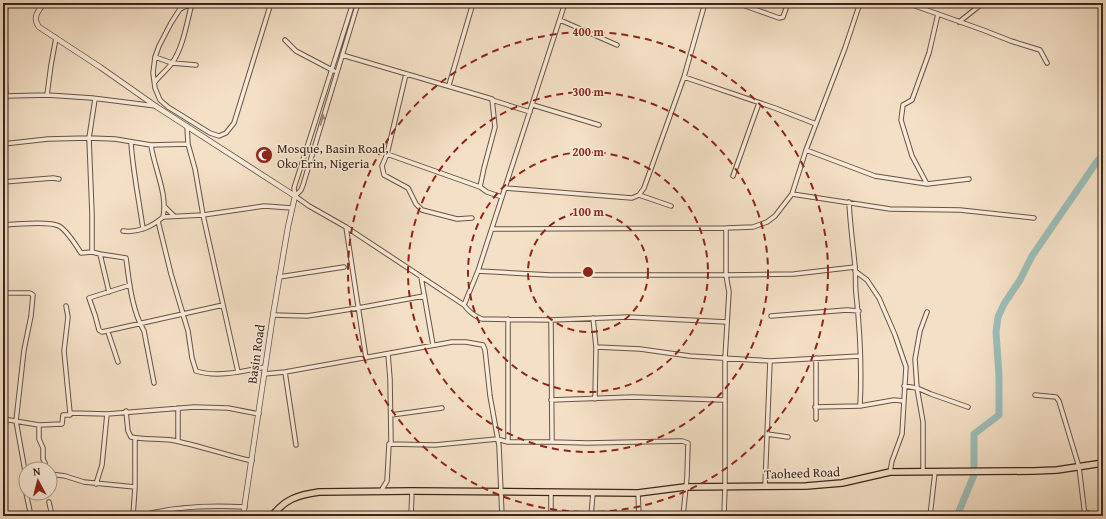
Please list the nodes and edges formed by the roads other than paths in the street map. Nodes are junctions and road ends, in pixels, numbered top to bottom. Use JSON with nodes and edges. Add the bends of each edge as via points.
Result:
{"nodes":[{"id":1,"x":44,"y":3,"type":"edge"},
{"id":2,"x":271,"y":3,"type":"edge"},
{"id":3,"x":353,"y":3,"type":"edge"},
{"id":4,"x":358,"y":3,"type":"edge"},
{"id":5,"x":473,"y":3,"type":"edge"},
{"id":6,"x":565,"y":3,"type":"edge"},
{"id":7,"x":705,"y":3,"type":"edge"},
{"id":8,"x":737,"y":3,"type":"edge"},
{"id":9,"x":788,"y":3,"type":"edge"},
{"id":10,"x":860,"y":3,"type":"edge"},
{"id":11,"x":907,"y":3,"type":"edge"},
{"id":12,"x":983,"y":3,"type":"edge"},
{"id":13,"x":192,"y":4,"type":"edge"},
{"id":14,"x":5,"y":5,"type":"edge"},
{"id":15,"x":938,"y":14,"type":"junction"},
{"id":16,"x":3,"y":20,"type":"edge"},
{"id":17,"x":560,"y":20,"type":"junction"},
{"id":18,"x":958,"y":22,"type":"junction"},
{"id":19,"x":56,"y":38,"type":"junction"},
{"id":20,"x":284,"y":40,"type":"dead end"},
{"id":21,"x":3,"y":41,"type":"edge"},
{"id":22,"x":617,"y":45,"type":"dead end"},
{"id":23,"x":342,"y":54,"type":"junction"},
{"id":24,"x":155,"y":57,"type":"junction"},
{"id":25,"x":172,"y":63,"type":"junction"},
{"id":26,"x":1047,"y":63,"type":"dead end"},
{"id":27,"x":196,"y":65,"type":"dead end"},
{"id":28,"x":335,"y":71,"type":"junction"},
{"id":29,"x":406,"y":74,"type":"junction"},
{"id":30,"x":684,"y":77,"type":"junction"},
{"id":31,"x":155,"y":82,"type":"junction"},
{"id":32,"x":449,"y":85,"type":"junction"},
{"id":33,"x":47,"y":95,"type":"junction"},
{"id":34,"x":6,"y":96,"type":"junction"},
{"id":35,"x":96,"y":99,"type":"junction"},
{"id":36,"x":492,"y":100,"type":"junction"},
{"id":37,"x":759,"y":103,"type":"junction"},
{"id":38,"x":533,"y":105,"type":"junction"},
{"id":39,"x":157,"y":106,"type":"junction"},
{"id":40,"x":530,"y":112,"type":"junction"},
{"id":41,"x":3,"y":119,"type":"edge"},
{"id":42,"x":816,"y":124,"type":"junction"},
{"id":43,"x":599,"y":125,"type":"dead end"},
{"id":44,"x":187,"y":126,"type":"junction"},
{"id":45,"x":89,"y":138,"type":"junction"},
{"id":46,"x":131,"y":143,"type":"junction"},
{"id":47,"x":3,"y":144,"type":"edge"},
{"id":48,"x":188,"y":144,"type":"junction"},
{"id":49,"x":151,"y":145,"type":"junction"},
{"id":50,"x":806,"y":150,"type":"junction"},
{"id":51,"x":387,"y":154,"type":"junction"},
{"id":52,"x":733,"y":176,"type":"dead end"},
{"id":53,"x":59,"y":179,"type":"dead end"},
{"id":54,"x":969,"y":179,"type":"dead end"},
{"id":55,"x":3,"y":182,"type":"edge"},
{"id":56,"x":296,"y":182,"type":"junction"},
{"id":57,"x":927,"y":184,"type":"junction"},
{"id":58,"x":303,"y":185,"type":"junction"},
{"id":59,"x":480,"y":187,"type":"junction"},
{"id":60,"x":505,"y":188,"type":"junction"},
{"id":61,"x":792,"y":194,"type":"junction"},
{"id":62,"x":639,"y":195,"type":"junction"},
{"id":63,"x":295,"y":196,"type":"junction"},
{"id":64,"x":502,"y":197,"type":"junction"},
{"id":65,"x":849,"y":202,"type":"junction"},
{"id":66,"x":671,"y":206,"type":"dead end"},
{"id":67,"x":165,"y":207,"type":"junction"},
{"id":68,"x":292,"y":208,"type":"junction"},
{"id":69,"x":203,"y":215,"type":"junction"},
{"id":70,"x":174,"y":216,"type":"junction"},
{"id":71,"x":163,"y":217,"type":"junction"},
{"id":72,"x":472,"y":218,"type":"dead end"},
{"id":73,"x":1034,"y":218,"type":"dead end"},
{"id":74,"x":158,"y":221,"type":"junction"},
{"id":75,"x":3,"y":225,"type":"edge"},
{"id":76,"x":346,"y":227,"type":"junction"},
{"id":77,"x":492,"y":228,"type":"junction"},
{"id":78,"x":726,"y":228,"type":"junction"},
{"id":79,"x":143,"y":229,"type":"junction"},
{"id":80,"x":123,"y":231,"type":"dead end"},
{"id":81,"x":92,"y":252,"type":"junction"},
{"id":82,"x":100,"y":254,"type":"junction"},
{"id":83,"x":344,"y":267,"type":"dead end"},
{"id":84,"x":855,"y":269,"type":"junction"},
{"id":85,"x":478,"y":271,"type":"junction"},
{"id":86,"x":726,"y":275,"type":"junction"},
{"id":87,"x":279,"y":277,"type":"junction"},
{"id":88,"x":421,"y":277,"type":"junction"},
{"id":89,"x":130,"y":285,"type":"junction"},
{"id":90,"x":109,"y":292,"type":"junction"},
{"id":91,"x":3,"y":293,"type":"edge"},
{"id":92,"x":424,"y":296,"type":"junction"},
{"id":93,"x":223,"y":305,"type":"junction"},
{"id":94,"x":464,"y":305,"type":"junction"},
{"id":95,"x":66,"y":306,"type":"dead end"},
{"id":96,"x":358,"y":308,"type":"junction"},
{"id":97,"x":859,"y":311,"type":"junction"},
{"id":98,"x":927,"y":312,"type":"dead end"},
{"id":99,"x":183,"y":313,"type":"junction"},
{"id":100,"x":273,"y":315,"type":"junction"},
{"id":101,"x":772,"y":316,"type":"dead end"},
{"id":102,"x":593,"y":318,"type":"junction"},
{"id":103,"x":508,"y":319,"type":"junction"},
{"id":104,"x":551,"y":320,"type":"junction"},
{"id":105,"x":727,"y":322,"type":"junction"},
{"id":106,"x":140,"y":323,"type":"junction"},
{"id":107,"x":108,"y":332,"type":"junction"},
{"id":108,"x":433,"y":345,"type":"junction"},
{"id":109,"x":596,"y":347,"type":"junction"},
{"id":110,"x":388,"y":354,"type":"junction"},
{"id":111,"x":860,"y":356,"type":"junction"},
{"id":112,"x":366,"y":358,"type":"junction"},
{"id":113,"x":725,"y":358,"type":"junction"},
{"id":114,"x":816,"y":358,"type":"junction"},
{"id":115,"x":770,"y":361,"type":"junction"},
{"id":116,"x":118,"y":362,"type":"dead end"},
{"id":117,"x":265,"y":367,"type":"junction"},
{"id":118,"x":238,"y":372,"type":"junction"},
{"id":119,"x":285,"y":372,"type":"junction"},
{"id":120,"x":264,"y":374,"type":"junction"},
{"id":121,"x":154,"y":383,"type":"dead end"},
{"id":122,"x":904,"y":386,"type":"junction"},
{"id":123,"x":917,"y":388,"type":"junction"},
{"id":124,"x":1036,"y":395,"type":"dead end"},
{"id":125,"x":595,"y":399,"type":"junction"},
{"id":126,"x":550,"y":400,"type":"junction"},
{"id":127,"x":724,"y":400,"type":"junction"},
{"id":128,"x":904,"y":401,"type":"junction"},
{"id":129,"x":860,"y":406,"type":"junction"},
{"id":130,"x":815,"y":407,"type":"junction"},
{"id":131,"x":968,"y":407,"type":"dead end"},
{"id":132,"x":178,"y":408,"type":"junction"},
{"id":133,"x":442,"y":408,"type":"dead end"},
{"id":134,"x":126,"y":412,"type":"junction"},
{"id":135,"x":70,"y":413,"type":"junction"},
{"id":136,"x":107,"y":414,"type":"junction"},
{"id":137,"x":259,"y":414,"type":"junction"},
{"id":138,"x":391,"y":415,"type":"junction"},
{"id":139,"x":3,"y":419,"type":"edge"},
{"id":140,"x":816,"y":419,"type":"dead end"},
{"id":141,"x":16,"y":421,"type":"junction"},
{"id":142,"x":39,"y":425,"type":"junction"},
{"id":143,"x":767,"y":434,"type":"junction"},
{"id":144,"x":788,"y":437,"type":"dead end"},
{"id":145,"x":135,"y":438,"type":"junction"},
{"id":146,"x":497,"y":439,"type":"junction"},
{"id":147,"x":178,"y":441,"type":"junction"},
{"id":148,"x":508,"y":442,"type":"junction"},
{"id":149,"x":552,"y":442,"type":"junction"},
{"id":150,"x":389,"y":444,"type":"junction"},
{"id":151,"x":296,"y":445,"type":"dead end"},
{"id":152,"x":24,"y":461,"type":"edge"},
{"id":153,"x":44,"y":461,"type":"edge"},
{"id":154,"x":252,"y":462,"type":"junction"},
{"id":155,"x":1103,"y":463,"type":"edge"},
{"id":156,"x":1079,"y":467,"type":"junction"},
{"id":157,"x":890,"y":472,"type":"junction"},
{"id":158,"x":923,"y":472,"type":"junction"},
{"id":159,"x":935,"y":472,"type":"junction"},
{"id":160,"x":58,"y":475,"type":"edge"},
{"id":161,"x":96,"y":484,"type":"junction"},
{"id":162,"x":725,"y":486,"type":"junction"},
{"id":163,"x":765,"y":486,"type":"junction"},
{"id":164,"x":135,"y":487,"type":"junction"},
{"id":165,"x":686,"y":487,"type":"junction"},
{"id":166,"x":381,"y":491,"type":"junction"},
{"id":167,"x":412,"y":491,"type":"junction"},
{"id":168,"x":501,"y":492,"type":"junction"},
{"id":169,"x":551,"y":492,"type":"junction"},
{"id":170,"x":593,"y":493,"type":"junction"},
{"id":171,"x":638,"y":493,"type":"junction"},
{"id":172,"x":28,"y":501,"type":"edge"},
{"id":173,"x":49,"y":502,"type":"dead end"},
{"id":174,"x":245,"y":507,"type":"junction"},
{"id":175,"x":1085,"y":514,"type":"edge"},
{"id":176,"x":31,"y":516,"type":"edge"},
{"id":177,"x":52,"y":516,"type":"edge"},
{"id":178,"x":133,"y":516,"type":"edge"},
{"id":179,"x":140,"y":516,"type":"edge"},
{"id":180,"x":244,"y":516,"type":"edge"},
{"id":181,"x":272,"y":516,"type":"edge"},
{"id":182,"x":411,"y":516,"type":"edge"},
{"id":183,"x":502,"y":516,"type":"edge"},
{"id":184,"x":551,"y":516,"type":"edge"},
{"id":185,"x":591,"y":516,"type":"edge"},
{"id":186,"x":640,"y":516,"type":"edge"},
{"id":187,"x":683,"y":516,"type":"edge"},
{"id":188,"x":724,"y":516,"type":"edge"},
{"id":189,"x":930,"y":516,"type":"edge"},
{"id":190,"x":1097,"y":516,"type":"edge"}],
"edges":[{"from":1,"to":19,"type":"street","via":[[37,14],[37,24],[39,28]]},
{"from":2,"to":31,"type":"street","via":[[236,119],[226,133],[219,136],[210,133],[168,107],[160,100]]},
{"from":3,"to":28,"type":"street","name":"Basin Road"},
{"from":4,"to":23,"type":"street","name":"Basin Road"},
{"from":5,"to":32,"type":"street"},
{"from":6,"to":17,"type":"street"},
{"from":7,"to":30,"type":"street"},
{"from":8,"to":9,"type":"street","via":[[779,18],[785,14]]},
{"from":10,"to":42,"type":"street"},
{"from":11,"to":15,"type":"street"},
{"from":12,"to":18,"type":"street"},
{"from":13,"to":24,"type":"street","via":[[180,9]]},
{"from":13,"to":25,"type":"street","via":[[181,44]]},
{"from":14,"to":16,"type":"street"},
{"from":15,"to":18,"type":"street"},
{"from":15,"to":57,"type":"street","via":[[929,53],[912,100],[903,105],[901,120],[912,156]]},
{"from":17,"to":22,"type":"street"},
{"from":17,"to":38,"type":"street"},
{"from":18,"to":26,"type":"street","via":[[1040,50]]},
{"from":19,"to":33,"type":"street"},
{"from":19,"to":39,"type":"street"},
{"from":20,"to":28,"type":"street","via":[[296,51]]},
{"from":21,"to":34,"type":"street"},
{"from":23,"to":28,"type":"street","name":"Basin Road"},
{"from":23,"to":29,"type":"street"},
{"from":24,"to":25,"type":"street"},
{"from":24,"to":31,"type":"street"},
{"from":25,"to":27,"type":"street"},
{"from":25,"to":31,"type":"street"},
{"from":28,"to":56,"type":"street","name":"Basin Road"},
{"from":58,"to":28,"type":"street","name":"Basin Road","one_way":true},
{"from":29,"to":32,"type":"street"},
{"from":29,"to":51,"type":"street"},
{"from":30,"to":37,"type":"street"},
{"from":30,"to":62,"type":"street","via":[[644,188]]},
{"from":32,"to":36,"type":"street"},
{"from":33,"to":34,"type":"street"},
{"from":33,"to":35,"type":"street"},
{"from":34,"to":41,"type":"street"},
{"from":35,"to":39,"type":"street"},
{"from":35,"to":45,"type":"street"},
{"from":36,"to":40,"type":"street"},
{"from":36,"to":59,"type":"street","via":[[496,127]]},
{"from":37,"to":42,"type":"street"},
{"from":37,"to":52,"type":"street"},
{"from":38,"to":40,"type":"street"},
{"from":38,"to":43,"type":"street"},
{"from":39,"to":44,"type":"street"},
{"from":40,"to":60,"type":"street"},
{"from":42,"to":50,"type":"street"},
{"from":44,"to":48,"type":"street"},
{"from":44,"to":63,"type":"street"},
{"from":45,"to":46,"type":"street"},
{"from":45,"to":47,"type":"street"},
{"from":45,"to":81,"type":"street"},
{"from":46,"to":49,"type":"street"},
{"from":46,"to":79,"type":"street"},
{"from":48,"to":49,"type":"street"},
{"from":48,"to":69,"type":"street"},
{"from":49,"to":67,"type":"street"},
{"from":50,"to":57,"type":"street","via":[[875,176]]},
{"from":50,"to":61,"type":"street"},
{"from":51,"to":59,"type":"street"},
{"from":51,"to":72,"type":"street","via":[[382,166],[384,175],[408,188],[422,210],[457,219]]},
{"from":53,"to":55,"type":"street"},
{"from":54,"to":57,"type":"street"},
{"from":56,"to":58,"type":"street"},
{"from":56,"to":63,"type":"street","name":"Basin Road"},
{"from":58,"to":63,"type":"street","name":"Basin Road"},
{"from":59,"to":64,"type":"street"},
{"from":60,"to":62,"type":"street","via":[[632,198]]},
{"from":60,"to":64,"type":"street"},
{"from":61,"to":65,"type":"street"},
{"from":61,"to":78,"type":"street","via":[[775,216],[759,226]]},
{"from":62,"to":66,"type":"street"},
{"from":63,"to":68,"type":"street","name":"Basin Road"},
{"from":63,"to":76,"type":"street"},
{"from":64,"to":77,"type":"street"},
{"from":65,"to":73,"type":"street","via":[[890,209],[960,210]]},
{"from":65,"to":84,"type":"street"},
{"from":67,"to":70,"type":"street"},
{"from":67,"to":71,"type":"street"},
{"from":68,"to":69,"type":"street","via":[[264,206]]},
{"from":68,"to":87,"type":"street","name":"Basin Road"},
{"from":69,"to":70,"type":"street"},
{"from":69,"to":93,"type":"street"},
{"from":70,"to":71,"type":"street"},
{"from":71,"to":74,"type":"street"},
{"from":74,"to":79,"type":"street"},
{"from":74,"to":99,"type":"street"},
{"from":75,"to":81,"type":"street","via":[[57,225],[80,253]]},
{"from":76,"to":88,"type":"street"},
{"from":76,"to":96,"type":"street"},
{"from":77,"to":78,"type":"street"},
{"from":77,"to":85,"type":"street"},
{"from":78,"to":86,"type":"street"},
{"from":79,"to":80,"type":"street"},
{"from":81,"to":82,"type":"street"},
{"from":82,"to":89,"type":"street","via":[[126,258]]},
{"from":82,"to":90,"type":"street"},
{"from":83,"to":87,"type":"street"},
{"from":84,"to":86,"type":"street","via":[[794,274]]},
{"from":84,"to":97,"type":"street"},
{"from":84,"to":122,"type":"street","via":[[868,280],[880,298],[905,365]]},
{"from":85,"to":86,"type":"street","via":[[550,275]]},
{"from":85,"to":94,"type":"street"},
{"from":86,"to":105,"type":"street","via":[[729,292]]},
{"from":87,"to":100,"type":"street","name":"Basin Road"},
{"from":88,"to":92,"type":"street"},
{"from":88,"to":94,"type":"street"},
{"from":89,"to":90,"type":"street"},
{"from":89,"to":106,"type":"street"},
{"from":90,"to":107,"type":"street","via":[[89,298],[98,330]]},
{"from":91,"to":141,"type":"street","via":[[33,295]]},
{"from":92,"to":96,"type":"street"},
{"from":92,"to":108,"type":"street"},
{"from":93,"to":99,"type":"street"},
{"from":93,"to":118,"type":"street"},
{"from":94,"to":103,"type":"street","via":[[476,317],[482,319]]},
{"from":95,"to":135,"type":"street","via":[[68,317],[64,351]]},
{"from":96,"to":100,"type":"street","via":[[307,316]]},
{"from":96,"to":112,"type":"street"},
{"from":97,"to":101,"type":"street"},
{"from":97,"to":111,"type":"street"},
{"from":98,"to":123,"type":"street","via":[[920,331],[915,359]]},
{"from":99,"to":106,"type":"street"},
{"from":99,"to":118,"type":"street","via":[[196,371]]},
{"from":100,"to":117,"type":"street","name":"Basin Road"},
{"from":102,"to":104,"type":"street"},
{"from":102,"to":105,"type":"street","via":[[628,317]]},
{"from":102,"to":109,"type":"street"},
{"from":103,"to":104,"type":"street"},
{"from":103,"to":148,"type":"street"},
{"from":104,"to":126,"type":"street"},
{"from":105,"to":113,"type":"street"},
{"from":106,"to":107,"type":"street"},
{"from":106,"to":121,"type":"street","via":[[144,331]]},
{"from":107,"to":116,"type":"street"},
{"from":108,"to":110,"type":"street"},
{"from":108,"to":146,"type":"street","via":[[466,342],[483,345]]},
{"from":109,"to":113,"type":"street"},
{"from":109,"to":125,"type":"street"},
{"from":110,"to":112,"type":"street"},
{"from":110,"to":138,"type":"street"},
{"from":111,"to":114,"type":"street"},
{"from":111,"to":129,"type":"street"},
{"from":112,"to":119,"type":"street"},
{"from":113,"to":115,"type":"street"},
{"from":113,"to":127,"type":"street"},
{"from":114,"to":115,"type":"street"},
{"from":114,"to":130,"type":"street"},
{"from":115,"to":143,"type":"street"},
{"from":117,"to":118,"type":"street"},
{"from":117,"to":120,"type":"street","name":"Basin Road"},
{"from":119,"to":120,"type":"street"},
{"from":119,"to":151,"type":"street"},
{"from":120,"to":137,"type":"street","name":"Basin Road"},
{"from":122,"to":123,"type":"street"},
{"from":122,"to":128,"type":"street"},
{"from":123,"to":131,"type":"street"},
{"from":123,"to":158,"type":"street","via":[[923,422]]},
{"from":124,"to":156,"type":"street","via":[[1056,397],[1059,401]]},
{"from":125,"to":126,"type":"street"},
{"from":125,"to":127,"type":"street","via":[[633,397]]},
{"from":126,"to":149,"type":"street"},
{"from":127,"to":162,"type":"street"},
{"from":128,"to":129,"type":"street","via":[[894,400]]},
{"from":128,"to":157,"type":"street","via":[[902,434]]},
{"from":129,"to":130,"type":"street"},
{"from":130,"to":140,"type":"street"},
{"from":132,"to":134,"type":"street"},
{"from":132,"to":137,"type":"street","via":[[228,408]]},
{"from":132,"to":147,"type":"street"},
{"from":133,"to":138,"type":"street"},
{"from":134,"to":136,"type":"street"},
{"from":134,"to":145,"type":"street","via":[[128,431],[131,437]]},
{"from":135,"to":136,"type":"street"},
{"from":135,"to":142,"type":"street","via":[[63,415],[62,424]]},
{"from":136,"to":161,"type":"street","via":[[102,465]]},
{"from":137,"to":154,"type":"street","name":"Basin Road"},
{"from":138,"to":150,"type":"street"},
{"from":139,"to":141,"type":"street"},
{"from":141,"to":142,"type":"street"},
{"from":141,"to":152,"type":"street"},
{"from":142,"to":153,"type":"street"},
{"from":143,"to":144,"type":"street"},
{"from":143,"to":163,"type":"street"},
{"from":145,"to":147,"type":"street"},
{"from":145,"to":164,"type":"street"},
{"from":146,"to":148,"type":"street"},
{"from":146,"to":150,"type":"street","via":[[435,445]]},
{"from":146,"to":168,"type":"street"},
{"from":147,"to":154,"type":"street"},
{"from":148,"to":149,"type":"street"},
{"from":149,"to":165,"type":"street","via":[[688,443]]},
{"from":150,"to":166,"type":"street","via":[[387,481]]},
{"from":154,"to":174,"type":"street","name":"Basin Road"},
{"from":155,"to":156,"type":"main road","name":"Taoheed Road"},
{"from":156,"to":159,"type":"main road","name":"Taoheed Road","via":[[1057,470]]},
{"from":156,"to":175,"type":"street"},
{"from":157,"to":158,"type":"main road","name":"Taoheed Road"},
{"from":157,"to":163,"type":"main road","name":"Taoheed Road","via":[[842,483]]},
{"from":158,"to":159,"type":"main road","name":"Taoheed Road"},
{"from":159,"to":189,"type":"street"},
{"from":160,"to":161,"type":"street"},
{"from":161,"to":164,"type":"street"},
{"from":162,"to":163,"type":"main road","name":"Taoheed Road"},
{"from":162,"to":165,"type":"main road","name":"Taoheed Road"},
{"from":162,"to":188,"type":"street"},
{"from":164,"to":178,"type":"street"},
{"from":165,"to":171,"type":"main road","name":"Taoheed Road"},
{"from":165,"to":187,"type":"street"},
{"from":166,"to":167,"type":"main road","name":"Taoheed Road"},
{"from":166,"to":181,"type":"main road","name":"Taoheed Road","via":[[308,494],[281,505]]},
{"from":167,"to":168,"type":"main road","name":"Taoheed Road"},
{"from":167,"to":182,"type":"street"},
{"from":168,"to":169,"type":"main road","name":"Taoheed Road"},
{"from":168,"to":183,"type":"street"},
{"from":169,"to":170,"type":"main road","name":"Taoheed Road"},
{"from":169,"to":184,"type":"street"},
{"from":170,"to":171,"type":"main road","name":"Taoheed Road"},
{"from":170,"to":185,"type":"street"},
{"from":171,"to":186,"type":"street"},
{"from":172,"to":176,"type":"street"},
{"from":173,"to":177,"type":"street"},
{"from":174,"to":179,"type":"street","via":[[171,509]]},
{"from":174,"to":180,"type":"street","name":"Basin Road"},
{"from":175,"to":190,"type":"street"}]}
